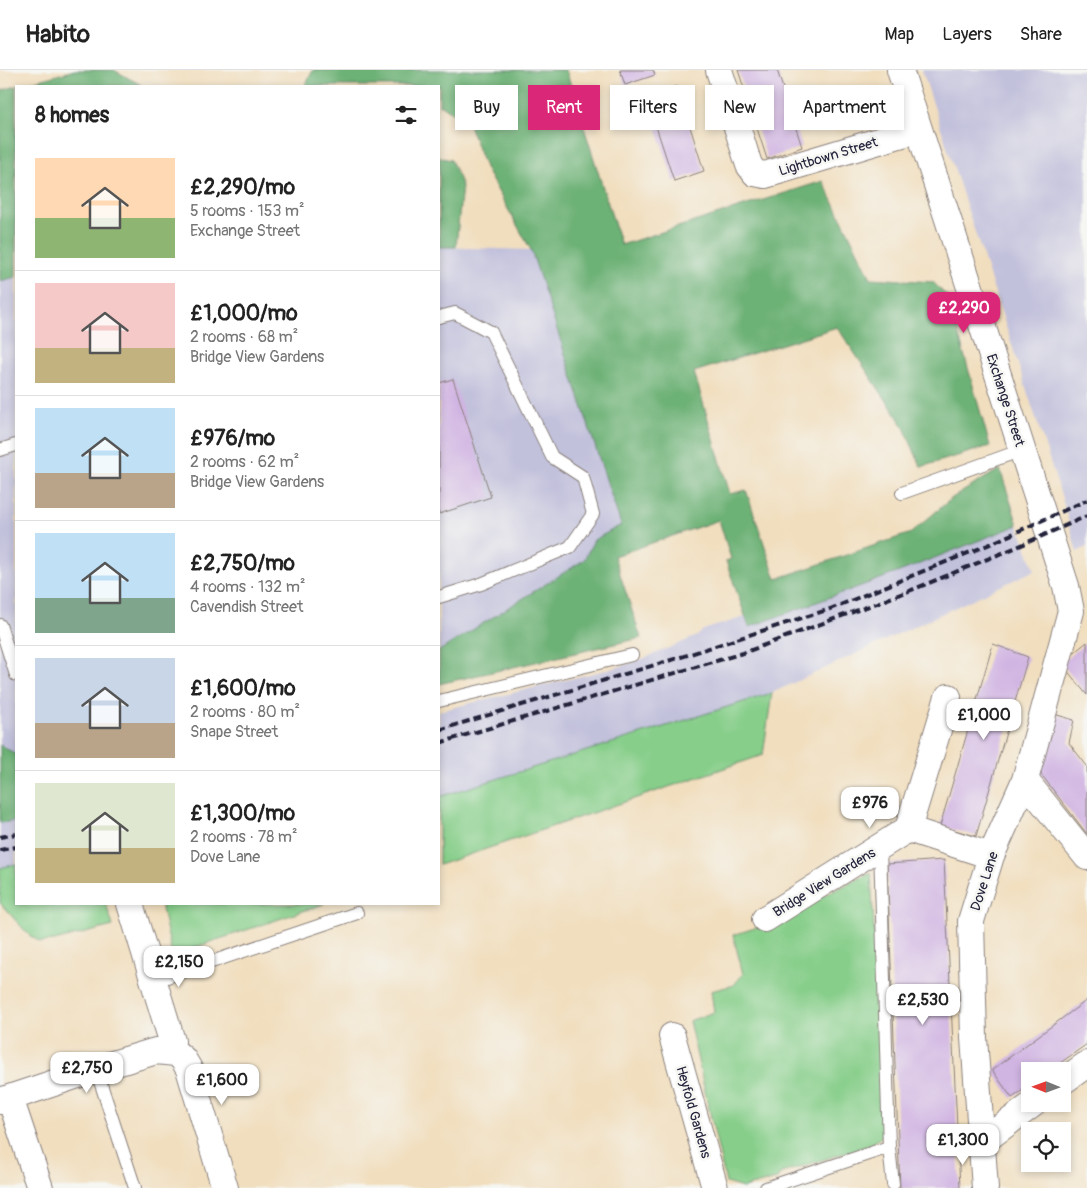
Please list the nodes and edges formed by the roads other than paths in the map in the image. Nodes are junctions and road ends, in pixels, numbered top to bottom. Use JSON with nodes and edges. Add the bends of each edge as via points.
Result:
{"nodes":[{"id":1,"x":719,"y":70,"type":"edge"},
{"id":2,"x":900,"y":70,"type":"edge"},
{"id":3,"x":919,"y":129,"type":"junction"},
{"id":4,"x":440,"y":317,"type":"edge"},
{"id":5,"x":15,"y":445,"type":"edge"},
{"id":6,"x":0,"y":450,"type":"edge"},
{"id":7,"x":1022,"y":450,"type":"junction"},
{"id":8,"x":902,"y":493,"type":"dead end"},
{"id":9,"x":440,"y":597,"type":"edge"},
{"id":10,"x":1075,"y":604,"type":"edge"},
{"id":11,"x":0,"y":625,"type":"edge"},
{"id":12,"x":632,"y":655,"type":"dead end"},
{"id":13,"x":15,"y":672,"type":"edge"},
{"id":14,"x":948,"y":697,"type":"dead end"},
{"id":15,"x":440,"y":702,"type":"edge"},
{"id":16,"x":1025,"y":780,"type":"junction"},
{"id":17,"x":908,"y":829,"type":"junction"},
{"id":18,"x":880,"y":847,"type":"junction"},
{"id":19,"x":991,"y":856,"type":"junction"},
{"id":20,"x":1087,"y":857,"type":"edge"},
{"id":21,"x":356,"y":913,"type":"dead end"},
{"id":22,"x":134,"y":916,"type":"edge"},
{"id":23,"x":765,"y":919,"type":"dead end"},
{"id":24,"x":155,"y":981,"type":"junction"},
{"id":25,"x":672,"y":1036,"type":"dead end"},
{"id":26,"x":173,"y":1052,"type":"junction"},
{"id":27,"x":1087,"y":1064,"type":"edge"},
{"id":28,"x":96,"y":1069,"type":"junction"},
{"id":29,"x":1071,"y":1076,"type":"edge"},
{"id":30,"x":5,"y":1100,"type":"edge"},
{"id":31,"x":1022,"y":1112,"type":"edge"},
{"id":32,"x":982,"y":1142,"type":"junction"},
{"id":33,"x":889,"y":1147,"type":"junction"},
{"id":34,"x":893,"y":1184,"type":"dead end"},
{"id":35,"x":40,"y":1188,"type":"edge"},
{"id":36,"x":134,"y":1188,"type":"edge"},
{"id":37,"x":225,"y":1188,"type":"edge"},
{"id":38,"x":716,"y":1188,"type":"edge"},
{"id":39,"x":766,"y":1188,"type":"edge"},
{"id":40,"x":985,"y":1188,"type":"edge"}],
"edges":[{"from":1,"to":3,"type":"street","name":"Lightbown Street","via":[[749,165],[755,173],[765,175]]},
{"from":2,"to":3,"type":"street","name":"Exchange Street"},
{"from":3,"to":7,"type":"street","name":"Exchange Street"},
{"from":4,"to":9,"type":"lane","via":[[455,314],[490,332],[552,457],[583,477],[593,514],[570,547],[481,584]]},
{"from":5,"to":6,"type":"lane"},
{"from":7,"to":8,"type":"lane"},
{"from":7,"to":10,"type":"street","name":"Exchange Street"},
{"from":10,"to":16,"type":"street","name":"Dove Lane"},
{"from":11,"to":13,"type":"lane"},
{"from":12,"to":15,"type":"lane"},
{"from":14,"to":17,"type":"street"},
{"from":16,"to":19,"type":"street","name":"Dove Lane"},
{"from":16,"to":20,"type":"street"},
{"from":17,"to":18,"type":"street","name":"Bridge View Gardens"},
{"from":17,"to":19,"type":"street"},
{"from":18,"to":23,"type":"street","name":"Bridge View Gardens"},
{"from":18,"to":33,"type":"lane"},
{"from":19,"to":32,"type":"street","name":"Dove Lane","via":[[971,921],[974,1038]]},
{"from":21,"to":24,"type":"lane"},
{"from":22,"to":24,"type":"street"},
{"from":24,"to":26,"type":"street"},
{"from":25,"to":38,"type":"street","name":"Heyfold Gardens"},
{"from":26,"to":28,"type":"street","via":[[156,1051]]},
{"from":26,"to":37,"type":"street","via":[[189,1069]]},
{"from":27,"to":29,"type":"street"},
{"from":28,"to":30,"type":"street"},
{"from":28,"to":36,"type":"lane"},
{"from":30,"to":35,"type":"street"},
{"from":31,"to":32,"type":"street"},
{"from":32,"to":40,"type":"street","name":"Dove Lane"},
{"from":33,"to":34,"type":"lane"},
{"from":33,"to":39,"type":"lane"}]}
